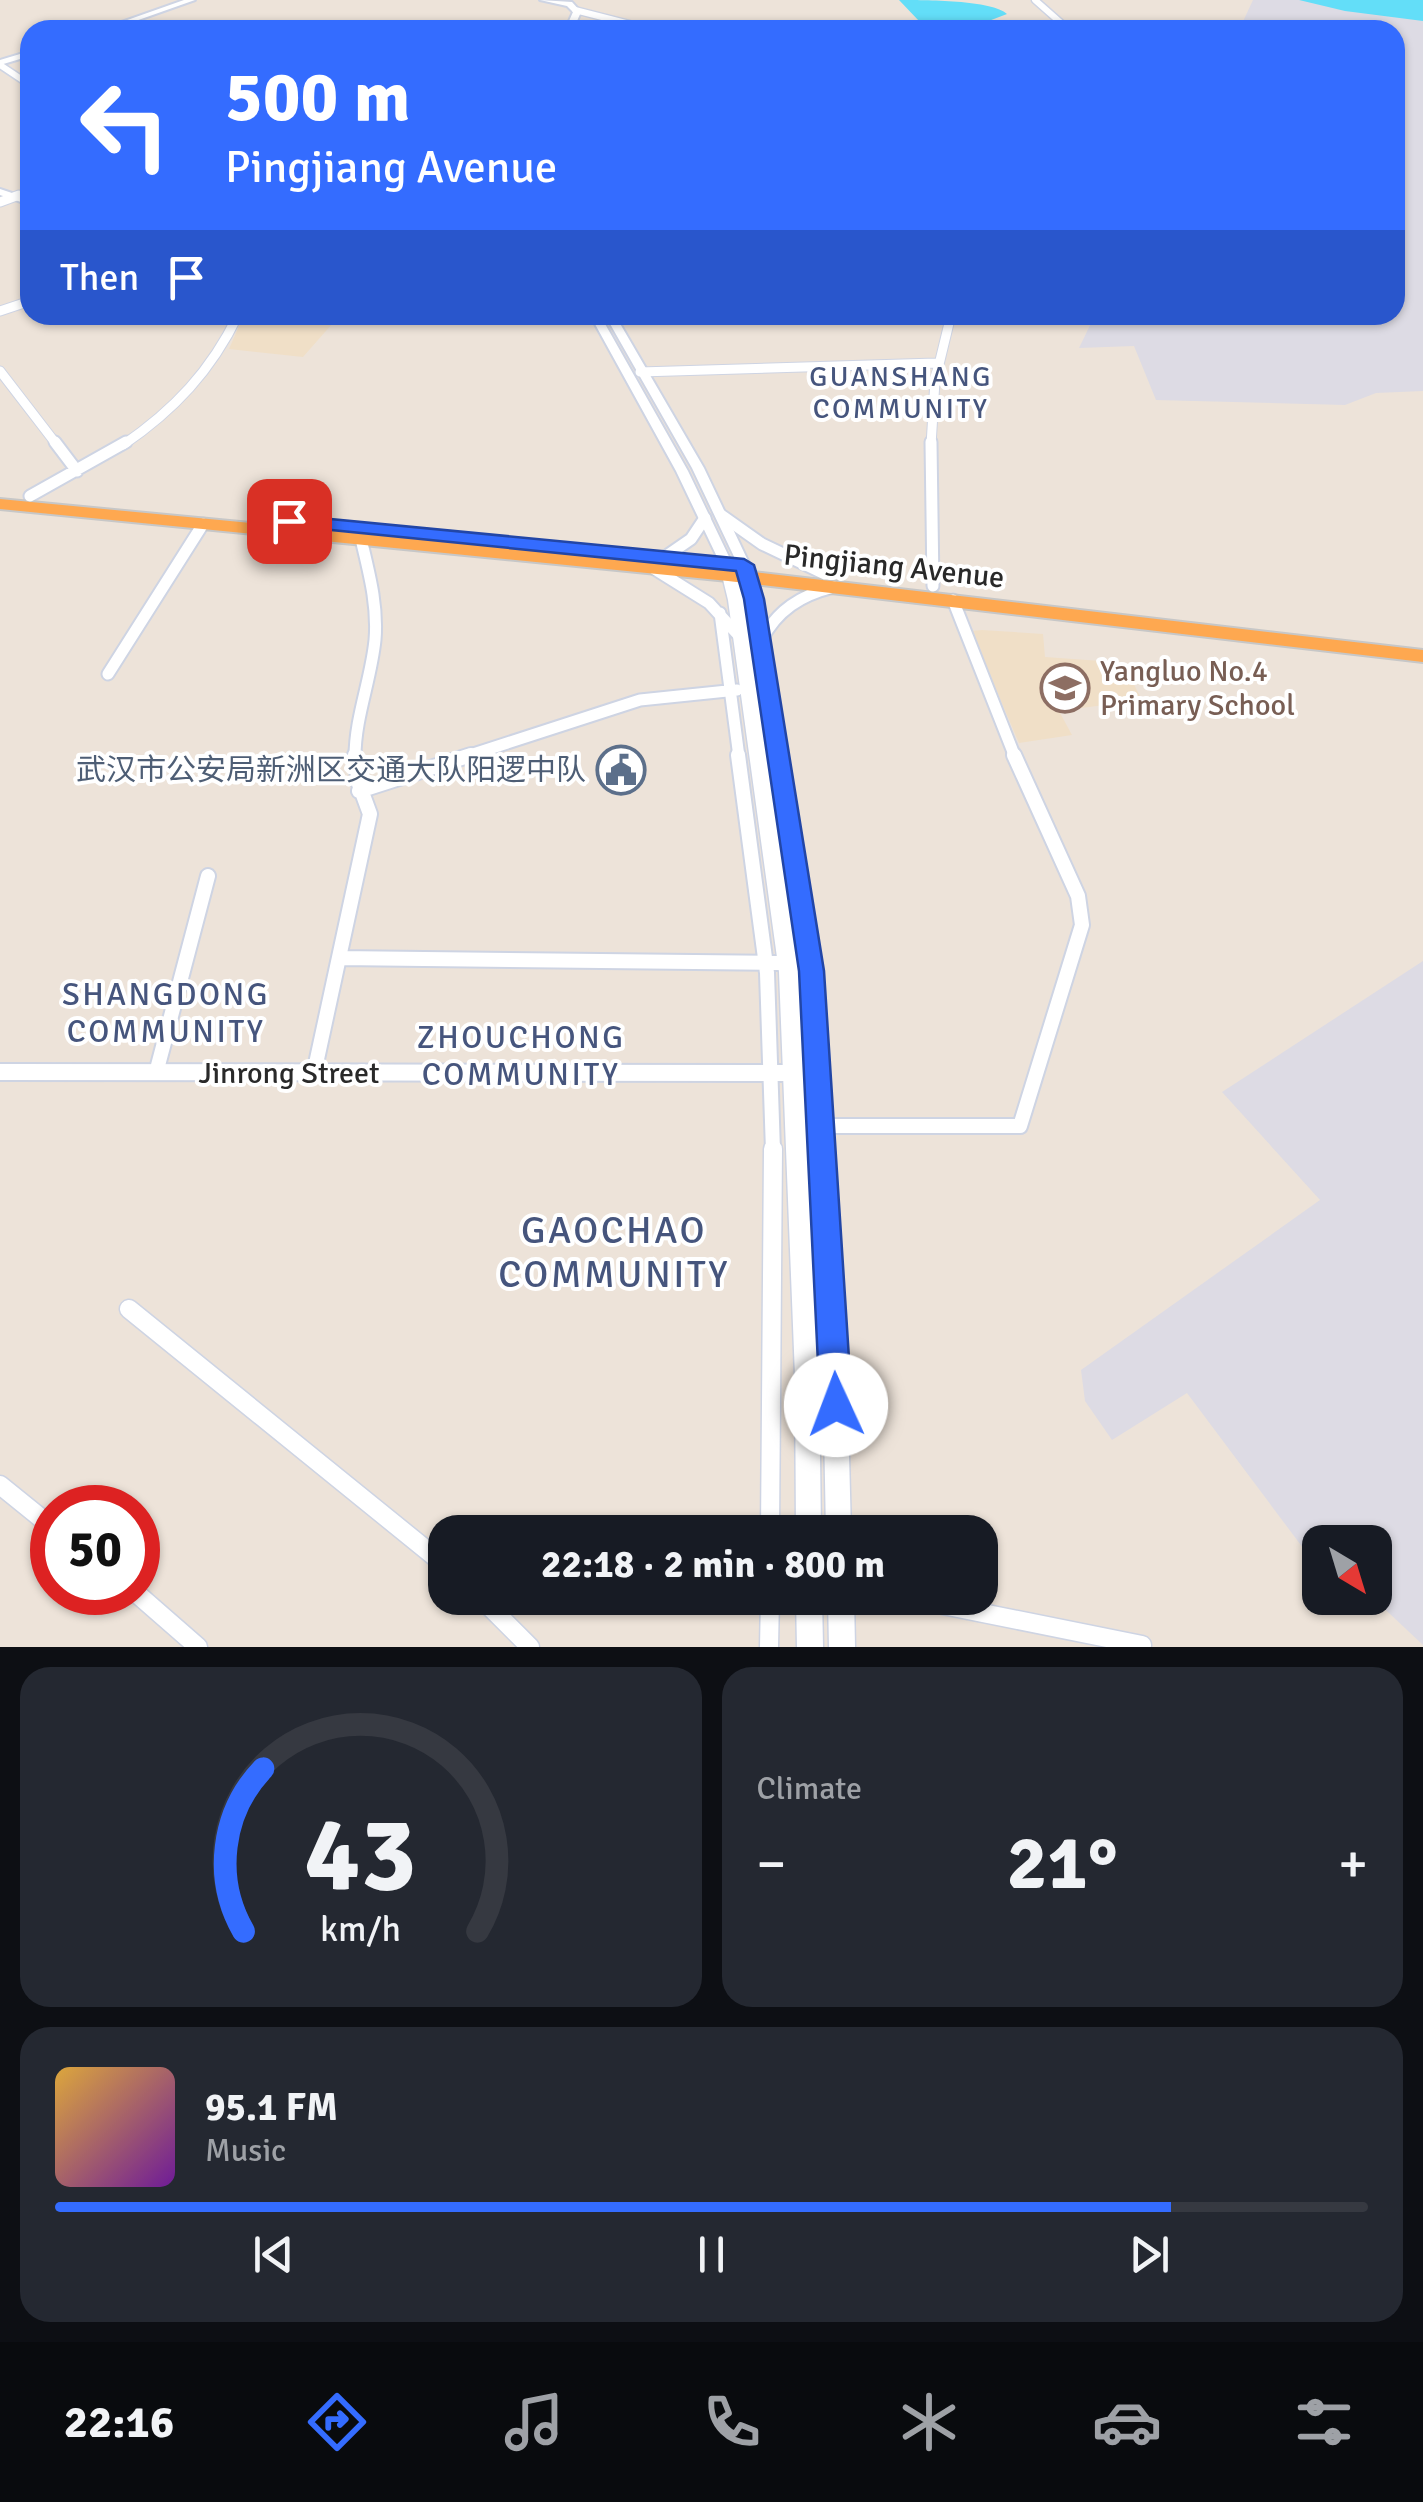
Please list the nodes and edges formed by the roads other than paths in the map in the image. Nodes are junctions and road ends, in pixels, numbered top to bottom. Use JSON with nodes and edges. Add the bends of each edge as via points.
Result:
{"nodes":[{"id":1,"x":192,"y":0,"type":"edge"},
{"id":2,"x":544,"y":0,"type":"edge"},
{"id":3,"x":584,"y":0,"type":"edge"},
{"id":4,"x":1035,"y":0,"type":"edge"},
{"id":5,"x":571,"y":5,"type":"edge"},
{"id":6,"x":133,"y":20,"type":"edge"},
{"id":7,"x":620,"y":20,"type":"edge"},
{"id":8,"x":1058,"y":20,"type":"edge"},
{"id":9,"x":234,"y":325,"type":"edge"},
{"id":10,"x":600,"y":325,"type":"edge"},
{"id":11,"x":615,"y":325,"type":"edge"},
{"id":12,"x":947,"y":325,"type":"edge"},
{"id":13,"x":936,"y":364,"type":"junction"},
{"id":14,"x":0,"y":371,"type":"edge"},
{"id":15,"x":640,"y":372,"type":"junction"},
{"id":16,"x":77,"y":471,"type":"junction"},
{"id":17,"x":0,"y":493,"type":"edge"},
{"id":18,"x":30,"y":496,"type":"junction"},
{"id":19,"x":0,"y":504,"type":"edge"},
{"id":20,"x":720,"y":515,"type":"junction"},
{"id":21,"x":705,"y":518,"type":"junction"},
{"id":22,"x":202,"y":524,"type":"junction"},
{"id":23,"x":360,"y":539,"type":"junction"},
{"id":24,"x":658,"y":562,"type":"junction"},
{"id":25,"x":737,"y":570,"type":"junction"},
{"id":26,"x":830,"y":581,"type":"junction"},
{"id":27,"x":933,"y":586,"type":"junction"},
{"id":28,"x":953,"y":600,"type":"junction"},
{"id":29,"x":720,"y":613,"type":"junction"},
{"id":30,"x":751,"y":641,"type":"junction"},
{"id":31,"x":1423,"y":644,"type":"edge"},
{"id":32,"x":1423,"y":656,"type":"edge"},
{"id":33,"x":108,"y":674,"type":"dead end"},
{"id":34,"x":740,"y":690,"type":"junction"},
{"id":35,"x":360,"y":791,"type":"junction"},
{"id":36,"x":208,"y":876,"type":"dead end"},
{"id":37,"x":339,"y":958,"type":"junction"},
{"id":38,"x":766,"y":962,"type":"junction"},
{"id":39,"x":788,"y":963,"type":"junction"},
{"id":40,"x":0,"y":1072,"type":"edge"},
{"id":41,"x":156,"y":1073,"type":"junction"},
{"id":42,"x":314,"y":1073,"type":"junction"},
{"id":43,"x":770,"y":1074,"type":"junction"},
{"id":44,"x":793,"y":1074,"type":"junction"},
{"id":45,"x":818,"y":1074,"type":"junction"},
{"id":46,"x":820,"y":1126,"type":"junction"},
{"id":47,"x":129,"y":1309,"type":"dead end"},
{"id":48,"x":0,"y":1485,"type":"edge"},
{"id":49,"x":30,"y":1509,"type":"edge"},
{"id":50,"x":770,"y":1515,"type":"edge"},
{"id":51,"x":809,"y":1515,"type":"edge"},
{"id":52,"x":839,"y":1515,"type":"edge"},
{"id":53,"x":428,"y":1551,"type":"edge"},
{"id":54,"x":160,"y":1614,"type":"edge"},
{"id":55,"x":498,"y":1615,"type":"edge"},
{"id":56,"x":770,"y":1615,"type":"edge"},
{"id":57,"x":809,"y":1615,"type":"edge"},
{"id":58,"x":841,"y":1615,"type":"edge"},
{"id":59,"x":993,"y":1615,"type":"edge"},
{"id":60,"x":1142,"y":1645,"type":"edge"},
{"id":61,"x":198,"y":1647,"type":"edge"},
{"id":62,"x":530,"y":1647,"type":"edge"},
{"id":63,"x":769,"y":1647,"type":"edge"},
{"id":64,"x":810,"y":1647,"type":"edge"},
{"id":65,"x":842,"y":1647,"type":"edge"}],
"edges":[{"from":1,"to":6,"type":"street"},
{"from":2,"to":5,"type":"street"},
{"from":3,"to":5,"type":"street"},
{"from":4,"to":8,"type":"street"},
{"from":5,"to":7,"type":"street"},
{"from":9,"to":16,"type":"street","via":[[216,364],[147,431]]},
{"from":10,"to":21,"type":"street"},
{"from":11,"to":15,"type":"street"},
{"from":12,"to":13,"type":"street"},
{"from":13,"to":15,"type":"street"},
{"from":13,"to":27,"type":"street"},
{"from":14,"to":16,"type":"street"},
{"from":15,"to":20,"type":"street"},
{"from":16,"to":18,"type":"street"},
{"from":17,"to":18,"type":"highway","name":"Pingjiang Avenue"},
{"from":18,"to":24,"type":"highway","name":"Pingjiang Avenue"},
{"from":19,"to":22,"type":"highway","name":"Pingjiang Avenue"},
{"from":20,"to":25,"type":"street"},
{"from":20,"to":26,"type":"street"},
{"from":21,"to":24,"type":"street","via":[[691,540]]},
{"from":21,"to":25,"type":"street"},
{"from":22,"to":23,"type":"highway","name":"Pingjiang Avenue"},
{"from":22,"to":33,"type":"street"},
{"from":23,"to":24,"type":"highway","name":"Pingjiang Avenue"},
{"from":23,"to":35,"type":"street","via":[[376,614],[351,742]]},
{"from":24,"to":25,"type":"highway","name":"Pingjiang Avenue"},
{"from":24,"to":29,"type":"street"},
{"from":25,"to":26,"type":"highway","name":"Pingjiang Avenue"},
{"from":25,"to":30,"type":"main road"},
{"from":26,"to":27,"type":"highway","name":"Pingjiang Avenue"},
{"from":26,"to":28,"type":"highway","name":"Pingjiang Avenue"},
{"from":26,"to":30,"type":"street","via":[[786,608]]},
{"from":27,"to":31,"type":"highway","name":"Pingjiang Avenue"},
{"from":28,"to":32,"type":"highway","name":"Pingjiang Avenue"},
{"from":28,"to":46,"type":"street","via":[[1078,896],[1080,932],[1020,1126]]},
{"from":29,"to":30,"type":"street"},
{"from":29,"to":34,"type":"street"},
{"from":30,"to":34,"type":"main road"},
{"from":30,"to":45,"type":"main road","via":[[811,971]]},
{"from":34,"to":35,"type":"street","via":[[640,700]]},
{"from":34,"to":38,"type":"street"},
{"from":34,"to":39,"type":"main road"},
{"from":35,"to":37,"type":"street","via":[[370,814]]},
{"from":36,"to":41,"type":"street"},
{"from":37,"to":38,"type":"street"},
{"from":37,"to":42,"type":"street"},
{"from":38,"to":39,"type":"street"},
{"from":38,"to":43,"type":"street"},
{"from":39,"to":44,"type":"main road"},
{"from":40,"to":41,"type":"street","name":"Jinrong Street"},
{"from":41,"to":42,"type":"street","name":"Jinrong Street"},
{"from":42,"to":43,"type":"street","name":"Jinrong Street"},
{"from":43,"to":44,"type":"street","name":"Jinrong Street"},
{"from":43,"to":50,"type":"street"},
{"from":44,"to":45,"type":"street","name":"Jinrong Street"},
{"from":44,"to":51,"type":"main road"},
{"from":45,"to":46,"type":"main road"},
{"from":46,"to":52,"type":"main road"},
{"from":47,"to":53,"type":"street"},
{"from":48,"to":49,"type":"street"},
{"from":54,"to":61,"type":"street"},
{"from":55,"to":62,"type":"street"},
{"from":56,"to":63,"type":"street"},
{"from":57,"to":64,"type":"main road"},
{"from":58,"to":65,"type":"main road"},
{"from":59,"to":60,"type":"street"}]}
